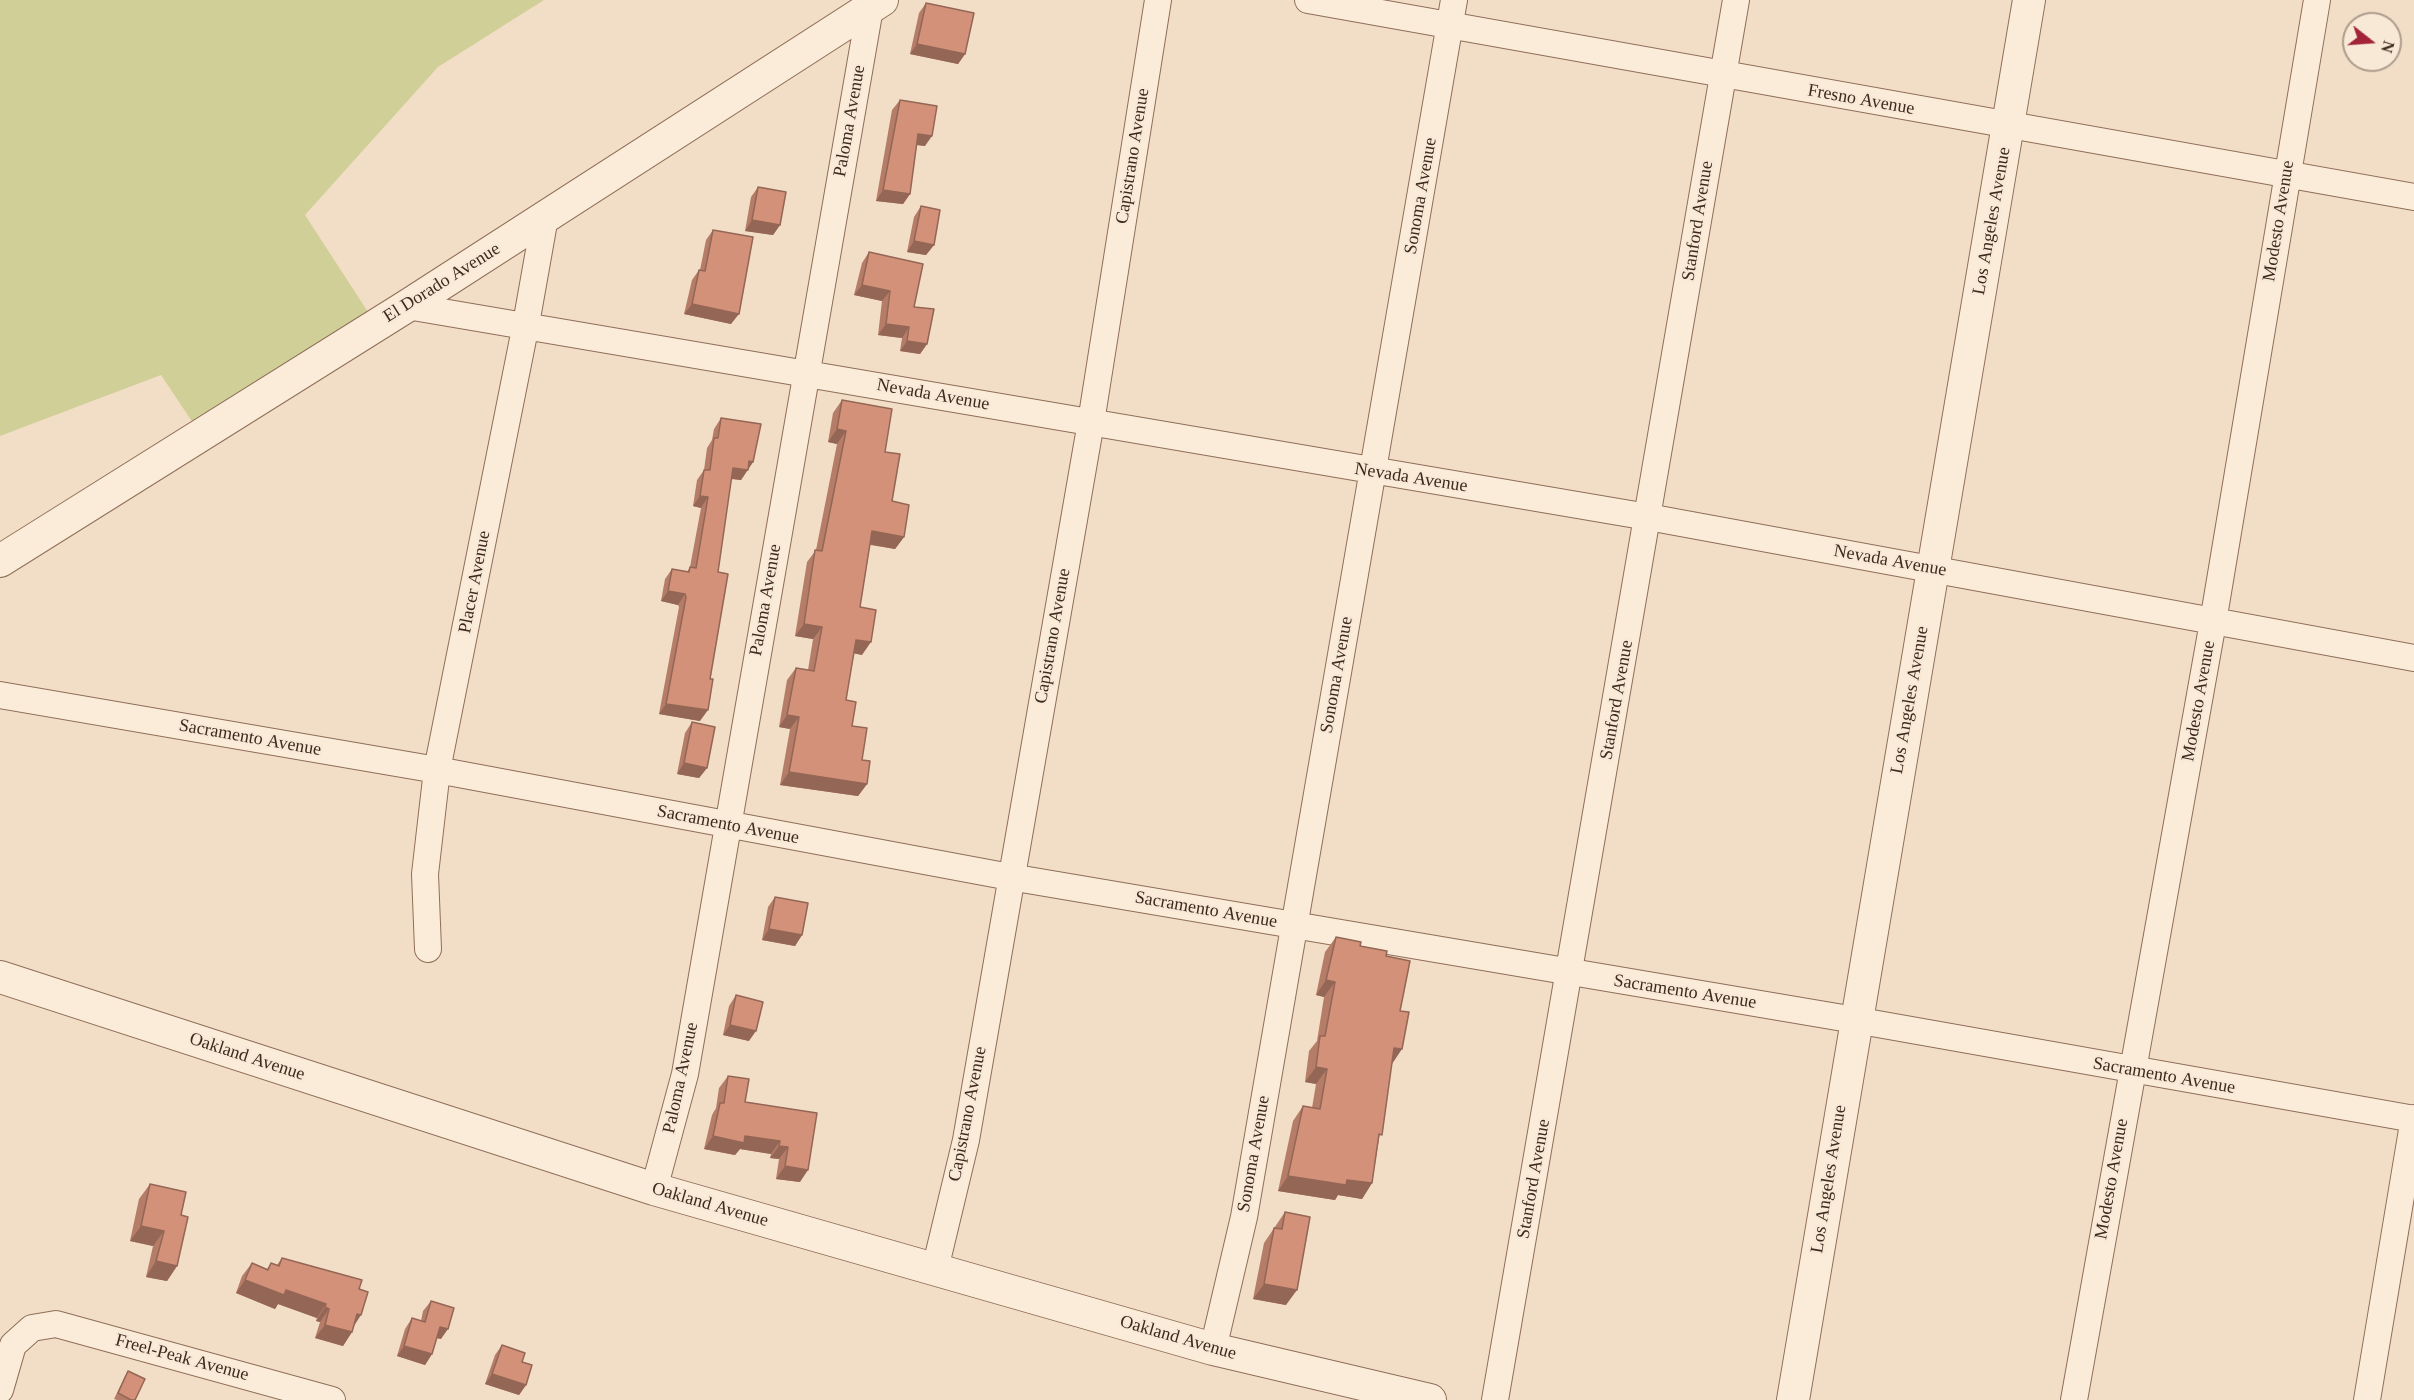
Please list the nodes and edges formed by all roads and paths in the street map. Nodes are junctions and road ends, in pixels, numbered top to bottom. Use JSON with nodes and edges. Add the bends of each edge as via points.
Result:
{"nodes":[{"id":1,"x":1158,"y":0,"type":"edge"},
{"id":2,"x":1308,"y":0,"type":"edge"},
{"id":3,"x":1454,"y":0,"type":"edge"},
{"id":4,"x":1736,"y":0,"type":"edge"},
{"id":5,"x":2029,"y":0,"type":"edge"},
{"id":6,"x":2317,"y":0,"type":"edge"},
{"id":7,"x":876,"y":4,"type":"edge"},
{"id":8,"x":1450,"y":26,"type":"junction"},
{"id":9,"x":1722,"y":75,"type":"junction"},
{"id":10,"x":2008,"y":126,"type":"junction"},
{"id":11,"x":2286,"y":176,"type":"junction"},
{"id":12,"x":2414,"y":197,"type":"edge"},
{"id":13,"x":545,"y":218,"type":"junction"},
{"id":14,"x":407,"y":306,"type":"junction"},
{"id":15,"x":526,"y":324,"type":"junction"},
{"id":16,"x":806,"y":374,"type":"junction"},
{"id":17,"x":1091,"y":422,"type":"junction"},
{"id":18,"x":1372,"y":472,"type":"junction"},
{"id":19,"x":1648,"y":517,"type":"junction"},
{"id":20,"x":0,"y":561,"type":"edge"},
{"id":21,"x":1933,"y":568,"type":"junction"},
{"id":22,"x":2213,"y":622,"type":"junction"},
{"id":23,"x":2414,"y":658,"type":"edge"},
{"id":24,"x":0,"y":695,"type":"edge"},
{"id":25,"x":437,"y":770,"type":"junction"},
{"id":26,"x":727,"y":824,"type":"junction"},
{"id":27,"x":1010,"y":877,"type":"junction"},
{"id":28,"x":1294,"y":925,"type":"junction"},
{"id":29,"x":428,"y":950,"type":"dead end"},
{"id":30,"x":1569,"y":973,"type":"junction"},
{"id":31,"x":0,"y":976,"type":"edge"},
{"id":32,"x":1855,"y":1020,"type":"junction"},
{"id":33,"x":2131,"y":1070,"type":"junction"},
{"id":34,"x":2414,"y":1119,"type":"edge"},
{"id":35,"x":654,"y":1190,"type":"junction"},
{"id":36,"x":934,"y":1269,"type":"junction"},
{"id":37,"x":1213,"y":1349,"type":"junction"},
{"id":38,"x":0,"y":1390,"type":"edge"},
{"id":39,"x":325,"y":1399,"type":"edge"},
{"id":40,"x":1430,"y":1400,"type":"edge"},
{"id":41,"x":1495,"y":1400,"type":"edge"},
{"id":42,"x":1792,"y":1400,"type":"edge"},
{"id":43,"x":2074,"y":1400,"type":"edge"},
{"id":44,"x":2367,"y":1400,"type":"edge"}],
"edges":[{"from":1,"to":17,"type":"street","name":"Capistrano Avenue"},
{"from":2,"to":8,"type":"street","name":"Fresno Avenue"},
{"from":3,"to":8,"type":"street","name":"Sonoma Avenue"},
{"from":4,"to":9,"type":"street","name":"Stanford Avenue"},
{"from":5,"to":10,"type":"street","name":"Los Angeles Avenue"},
{"from":6,"to":11,"type":"street","name":"Modesto Avenue"},
{"from":7,"to":13,"type":"street","name":"El Dorado Avenue"},
{"from":7,"to":16,"type":"street","name":"Paloma Avenue"},
{"from":8,"to":9,"type":"street","name":"Fresno Avenue"},
{"from":8,"to":18,"type":"street","name":"Sonoma Avenue"},
{"from":9,"to":10,"type":"street","name":"Fresno Avenue"},
{"from":9,"to":19,"type":"street","name":"Stanford Avenue"},
{"from":10,"to":11,"type":"street","name":"Fresno Avenue"},
{"from":10,"to":21,"type":"street","name":"Los Angeles Avenue"},
{"from":11,"to":12,"type":"street","name":"Fresno Avenue"},
{"from":11,"to":22,"type":"street","name":"Modesto Avenue"},
{"from":13,"to":14,"type":"street","name":"El Dorado Avenue"},
{"from":13,"to":15,"type":"street","name":"Placer Avenue"},
{"from":14,"to":15,"type":"street","name":"Nevada Avenue"},
{"from":14,"to":20,"type":"street","name":"El Dorado Avenue"},
{"from":15,"to":16,"type":"street","name":"Nevada Avenue"},
{"from":15,"to":25,"type":"street","name":"Placer Avenue"},
{"from":16,"to":17,"type":"street","name":"Nevada Avenue"},
{"from":16,"to":26,"type":"street","name":"Paloma Avenue"},
{"from":17,"to":18,"type":"street","name":"Nevada Avenue"},
{"from":17,"to":27,"type":"street","name":"Capistrano Avenue"},
{"from":18,"to":19,"type":"street","name":"Nevada Avenue"},
{"from":18,"to":28,"type":"street","name":"Sonoma Avenue"},
{"from":19,"to":21,"type":"street","name":"Nevada Avenue"},
{"from":19,"to":30,"type":"street","name":"Stanford Avenue"},
{"from":21,"to":22,"type":"street","name":"Nevada Avenue"},
{"from":21,"to":32,"type":"street","name":"Los Angeles Avenue"},
{"from":22,"to":23,"type":"street","name":"Nevada Avenue"},
{"from":22,"to":33,"type":"street","name":"Modesto Avenue"},
{"from":24,"to":25,"type":"street","name":"Sacramento Avenue"},
{"from":25,"to":26,"type":"street","name":"Sacramento Avenue"},
{"from":25,"to":29,"type":"street","name":"Placer Avenue","via":[[425,874]]},
{"from":26,"to":27,"type":"street","name":"Sacramento Avenue"},
{"from":26,"to":35,"type":"street","name":"Paloma Avenue","via":[[685,1074]]},
{"from":27,"to":28,"type":"street","name":"Sacramento Avenue"},
{"from":27,"to":36,"type":"street","name":"Capistrano Avenue","via":[[966,1140]]},
{"from":28,"to":30,"type":"street","name":"Sacramento Avenue"},
{"from":28,"to":37,"type":"street","name":"Sonoma Avenue","via":[[1244,1217]]},
{"from":30,"to":32,"type":"street","name":"Sacramento Avenue"},
{"from":30,"to":41,"type":"street","name":"Stanford Avenue"},
{"from":31,"to":35,"type":"street","name":"Oakland Avenue"},
{"from":32,"to":33,"type":"street","name":"Sacramento Avenue"},
{"from":32,"to":42,"type":"street","name":"Los Angeles Avenue"},
{"from":33,"to":34,"type":"street","name":"Sacramento Avenue"},
{"from":33,"to":43,"type":"street","name":"Modesto Avenue"},
{"from":34,"to":44,"type":"street"},
{"from":35,"to":36,"type":"street","name":"Oakland Avenue"},
{"from":36,"to":37,"type":"street","name":"Oakland Avenue"},
{"from":37,"to":40,"type":"street","name":"Oakland Avenue"},
{"from":38,"to":39,"type":"street","name":"Freel-Peak Avenue","via":[[14,1345],[32,1328],[56,1324]]}]}
